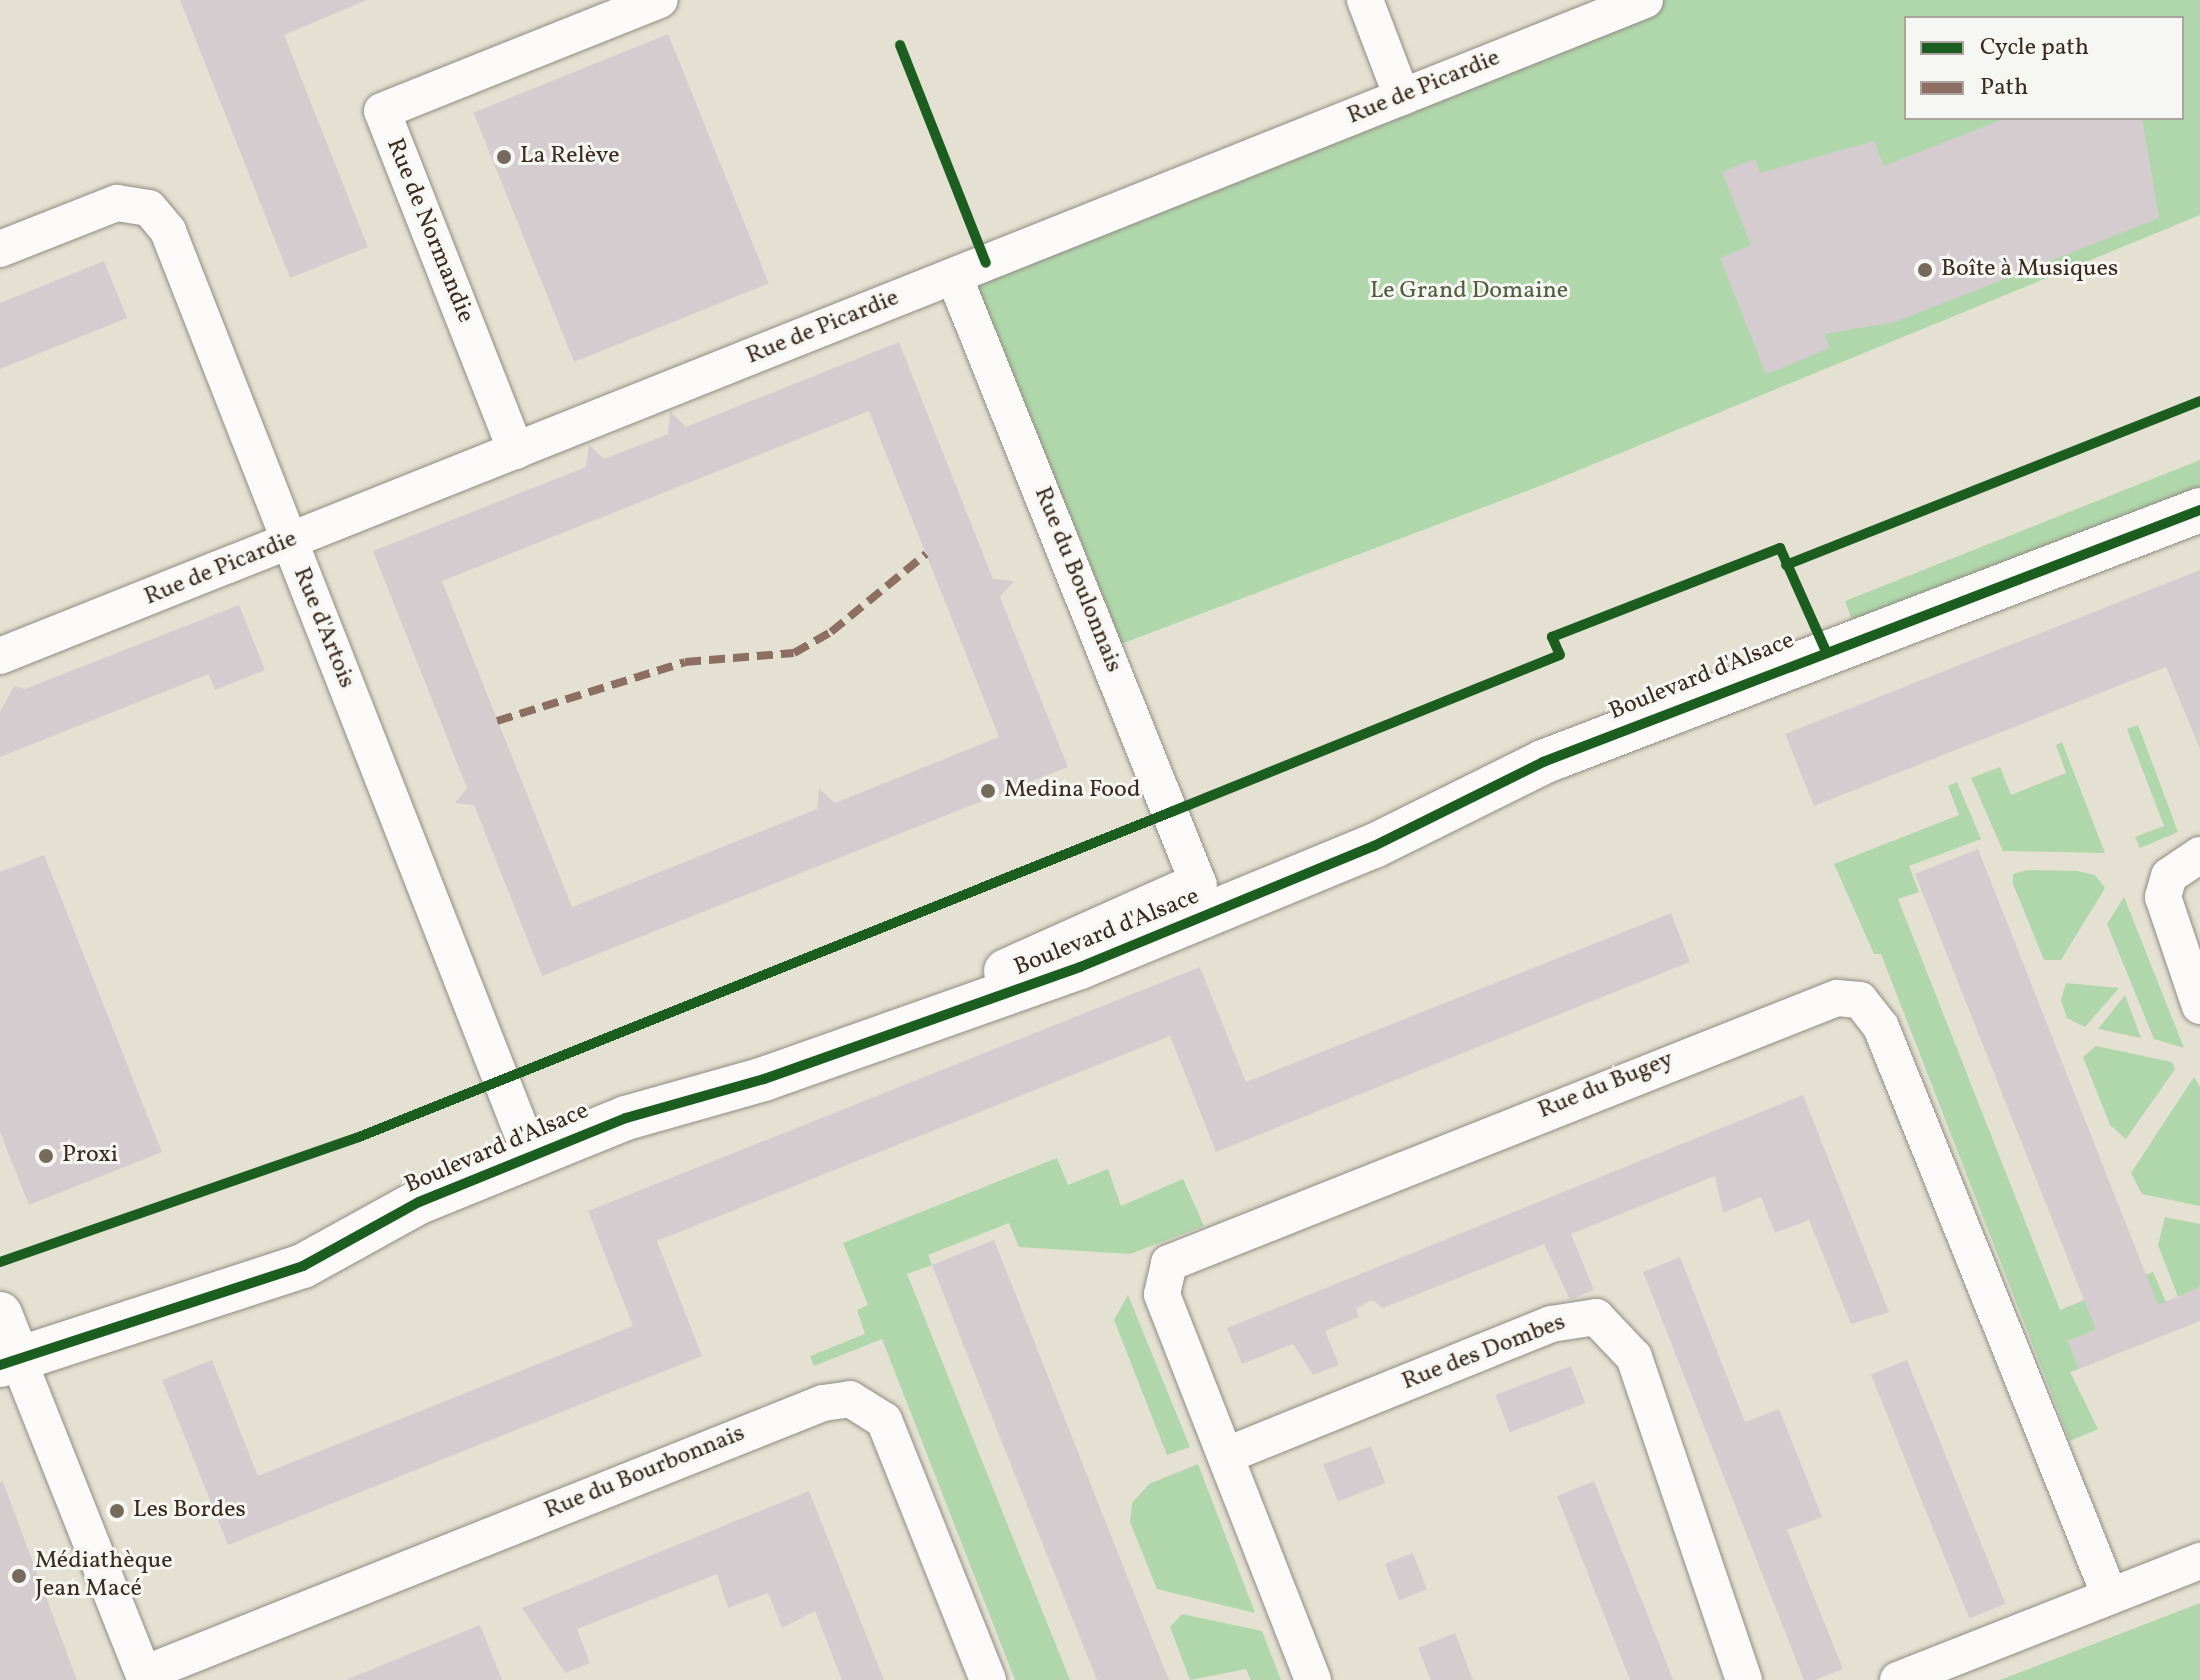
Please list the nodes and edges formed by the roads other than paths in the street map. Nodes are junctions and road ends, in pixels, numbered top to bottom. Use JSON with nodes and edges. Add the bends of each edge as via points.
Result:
{"nodes":[{"id":1,"x":660,"y":0,"type":"edge"},
{"id":2,"x":1365,"y":0,"type":"edge"},
{"id":3,"x":1645,"y":0,"type":"edge"},
{"id":4,"x":1402,"y":97,"type":"junction"},
{"id":5,"x":0,"y":249,"type":"edge"},
{"id":6,"x":954,"y":276,"type":"junction"},
{"id":7,"x":516,"y":451,"type":"junction"},
{"id":8,"x":2200,"y":510,"type":"edge"},
{"id":9,"x":289,"y":541,"type":"junction"},
{"id":10,"x":0,"y":656,"type":"edge"},
{"id":11,"x":1423,"y":821,"type":"junction"},
{"id":12,"x":2200,"y":855,"type":"edge"},
{"id":13,"x":1199,"y":885,"type":"junction"},
{"id":14,"x":2200,"y":1006,"type":"edge"},
{"id":15,"x":948,"y":1008,"type":"junction"},
{"id":16,"x":531,"y":1156,"type":"junction"},
{"id":17,"x":0,"y":1314,"type":"edge"},
{"id":18,"x":9,"y":1362,"type":"edge"},
{"id":19,"x":1227,"y":1455,"type":"junction"},
{"id":20,"x":2200,"y":1561,"type":"edge"},
{"id":21,"x":2110,"y":1596,"type":"junction"},
{"id":22,"x":145,"y":1677,"type":"edge"},
{"id":23,"x":988,"y":1680,"type":"edge"},
{"id":24,"x":1313,"y":1680,"type":"edge"},
{"id":25,"x":1744,"y":1680,"type":"edge"},
{"id":26,"x":1898,"y":1680,"type":"edge"}],
"edges":[{"from":1,"to":7,"type":"street","name":"Rue de Normandie","via":[[382,111]]},
{"from":2,"to":4,"type":"street"},
{"from":3,"to":4,"type":"street","name":"Rue de Picardie"},
{"from":4,"to":6,"type":"street","name":"Rue de Picardie"},
{"from":5,"to":9,"type":"street","name":"Rue d'Artois","via":[[117,203],[135,203],[158,218]]},
{"from":6,"to":7,"type":"street","name":"Rue de Picardie"},
{"from":6,"to":13,"type":"street","name":"Rue du Boulonnais"},
{"from":7,"to":9,"type":"street","name":"Rue de Picardie"},
{"from":8,"to":11,"type":"street","name":"Boulevard d'Alsace","via":[[1810,654],[1543,762]]},
{"from":9,"to":10,"type":"street","name":"Rue de Picardie"},
{"from":9,"to":16,"type":"street","name":"Rue d'Artois"},
{"from":11,"to":13,"type":"street","name":"Boulevard d'Alsace","via":[[1305,844]]},
{"from":11,"to":15,"type":"street","name":"Boulevard d'Alsace","via":[[1080,967]]},
{"from":12,"to":14,"type":"street","via":[[2169,876],[2163,897]]},
{"from":13,"to":15,"type":"street","name":"Boulevard d'Alsace","via":[[1075,934]]},
{"from":15,"to":16,"type":"street","name":"Boulevard d'Alsace"},
{"from":16,"to":18,"type":"street","name":"Boulevard d'Alsace","via":[[419,1202],[303,1266]]},
{"from":17,"to":18,"type":"street"},
{"from":18,"to":22,"type":"street"},
{"from":19,"to":21,"type":"street","name":"Rue du Bugey","via":[[1162,1294],[1169,1263],[1805,1007],[1849,998],[1867,1006],[1881,1027]]},
{"from":19,"to":24,"type":"street","name":"Rue du Bugey"},
{"from":19,"to":25,"type":"street","name":"Rue des Dombes","via":[[1551,1324],[1596,1317],[1634,1357]]},
{"from":20,"to":21,"type":"street"},
{"from":21,"to":26,"type":"street"},
{"from":22,"to":23,"type":"street","name":"Rue du Bourbonnais","via":[[823,1403],[850,1399],[884,1420]]}]}
